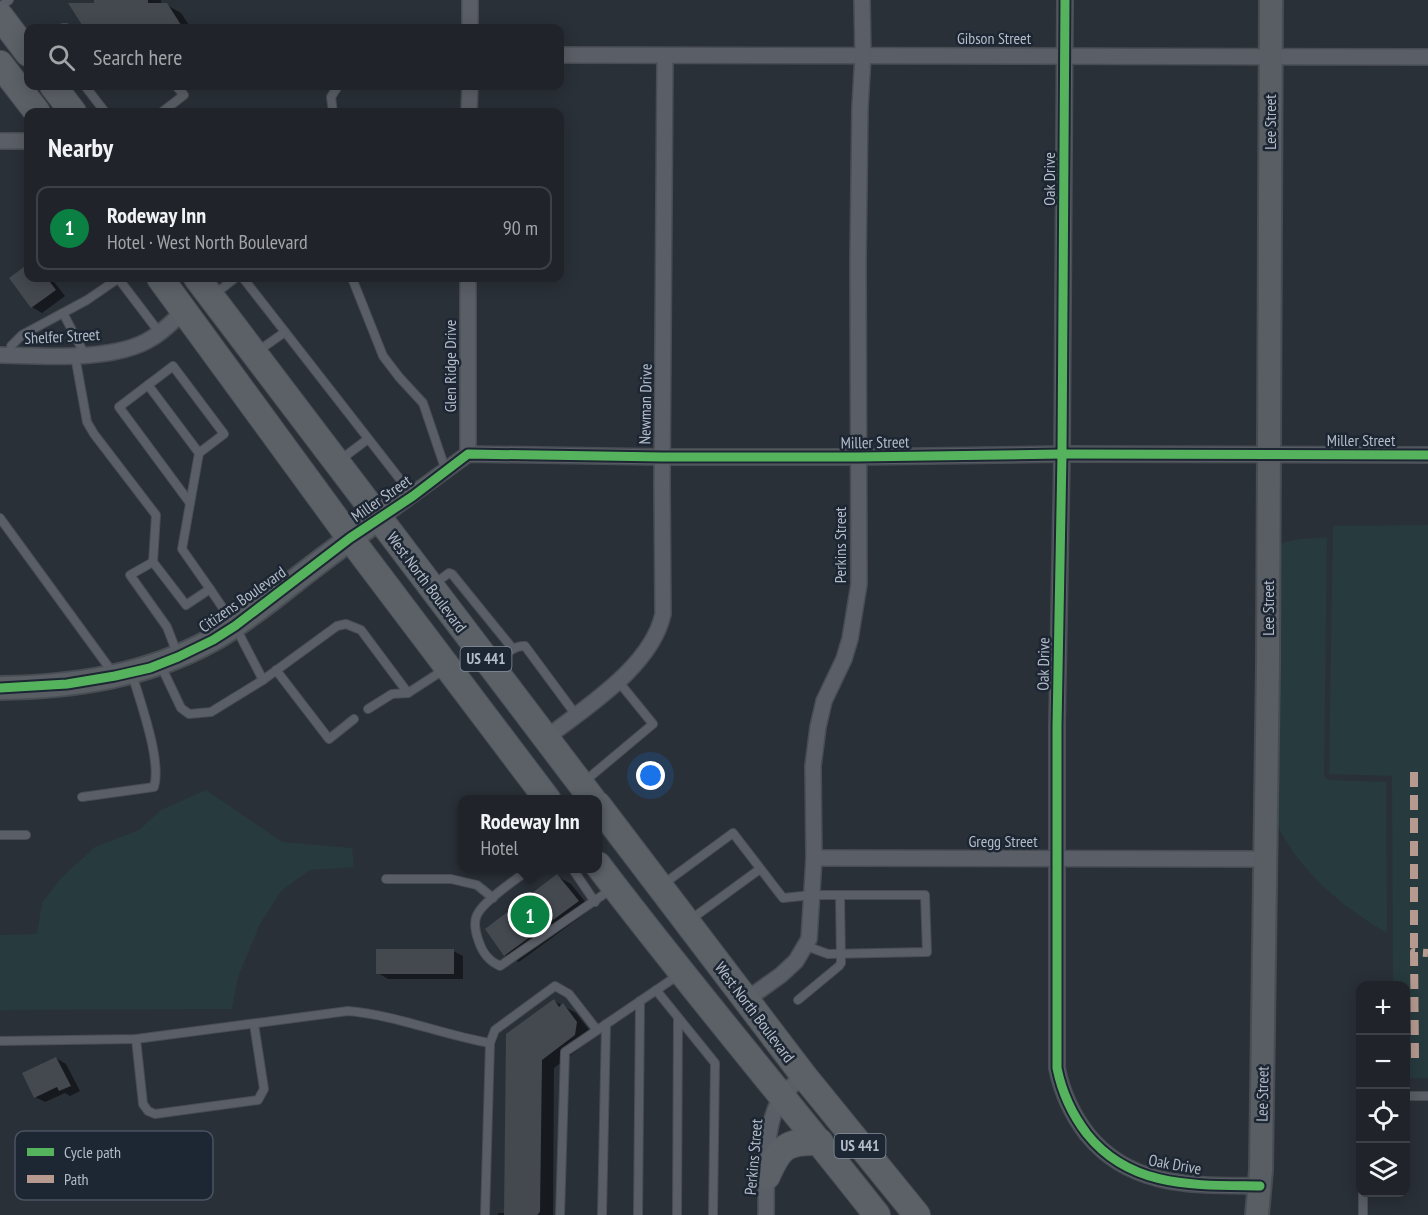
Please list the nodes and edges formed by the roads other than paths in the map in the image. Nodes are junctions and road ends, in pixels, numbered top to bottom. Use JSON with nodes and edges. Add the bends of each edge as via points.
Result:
{"nodes":[{"id":1,"x":9,"y":0,"type":"edge"},
{"id":2,"x":470,"y":0,"type":"edge"},
{"id":3,"x":862,"y":0,"type":"edge"},
{"id":4,"x":1065,"y":0,"type":"edge"},
{"id":5,"x":1271,"y":0,"type":"edge"},
{"id":6,"x":0,"y":7,"type":"edge"},
{"id":7,"x":0,"y":16,"type":"edge"},
{"id":8,"x":470,"y":24,"type":"edge"},
{"id":9,"x":24,"y":43,"type":"edge"},
{"id":10,"x":564,"y":55,"type":"edge"},
{"id":11,"x":863,"y":55,"type":"junction"},
{"id":12,"x":664,"y":56,"type":"junction"},
{"id":13,"x":1064,"y":56,"type":"junction"},
{"id":14,"x":1271,"y":56,"type":"junction"},
{"id":15,"x":1428,"y":57,"type":"edge"},
{"id":16,"x":0,"y":64,"type":"edge"},
{"id":17,"x":56,"y":90,"type":"edge"},
{"id":18,"x":88,"y":90,"type":"edge"},
{"id":19,"x":180,"y":90,"type":"edge"},
{"id":20,"x":336,"y":90,"type":"edge"},
{"id":21,"x":470,"y":90,"type":"edge"},
{"id":22,"x":34,"y":108,"type":"edge"},
{"id":23,"x":70,"y":108,"type":"edge"},
{"id":24,"x":102,"y":108,"type":"edge"},
{"id":25,"x":167,"y":108,"type":"edge"},
{"id":26,"x":332,"y":108,"type":"edge"},
{"id":27,"x":469,"y":108,"type":"edge"},
{"id":28,"x":0,"y":141,"type":"edge"},
{"id":29,"x":24,"y":144,"type":"edge"},
{"id":30,"x":113,"y":282,"type":"edge"},
{"id":31,"x":122,"y":282,"type":"edge"},
{"id":32,"x":163,"y":282,"type":"edge"},
{"id":33,"x":221,"y":282,"type":"edge"},
{"id":34,"x":246,"y":282,"type":"edge"},
{"id":35,"x":354,"y":282,"type":"edge"},
{"id":36,"x":468,"y":282,"type":"edge"},
{"id":37,"x":204,"y":287,"type":"edge"},
{"id":38,"x":184,"y":311,"type":"junction"},
{"id":39,"x":63,"y":313,"type":"junction"},
{"id":40,"x":159,"y":332,"type":"junction"},
{"id":41,"x":285,"y":332,"type":"junction"},
{"id":42,"x":255,"y":354,"type":"junction"},
{"id":43,"x":6,"y":356,"type":"edge"},
{"id":44,"x":80,"y":356,"type":"junction"},
{"id":45,"x":148,"y":386,"type":"junction"},
{"id":46,"x":368,"y":439,"type":"junction"},
{"id":47,"x":199,"y":453,"type":"junction"},
{"id":48,"x":468,"y":454,"type":"junction"},
{"id":49,"x":1062,"y":454,"type":"junction"},
{"id":50,"x":1269,"y":455,"type":"junction"},
{"id":51,"x":1428,"y":455,"type":"edge"},
{"id":52,"x":662,"y":457,"type":"junction"},
{"id":53,"x":858,"y":457,"type":"junction"},
{"id":54,"x":336,"y":462,"type":"junction"},
{"id":55,"x":446,"y":471,"type":"junction"},
{"id":56,"x":412,"y":496,"type":"junction"},
{"id":57,"x":190,"y":503,"type":"junction"},
{"id":58,"x":0,"y":518,"type":"edge"},
{"id":59,"x":379,"y":519,"type":"junction"},
{"id":60,"x":350,"y":538,"type":"junction"},
{"id":61,"x":153,"y":562,"type":"junction"},
{"id":62,"x":210,"y":589,"type":"junction"},
{"id":63,"x":235,"y":626,"type":"junction"},
{"id":64,"x":479,"y":628,"type":"junction"},
{"id":65,"x":513,"y":649,"type":"junction"},
{"id":66,"x":169,"y":661,"type":"junction"},
{"id":67,"x":491,"y":666,"type":"junction"},
{"id":68,"x":447,"y":667,"type":"junction"},
{"id":69,"x":276,"y":670,"type":"junction"},
{"id":70,"x":123,"y":674,"type":"junction"},
{"id":71,"x":263,"y":680,"type":"junction"},
{"id":72,"x":617,"y":681,"type":"junction"},
{"id":73,"x":0,"y":688,"type":"edge"},
{"id":74,"x":408,"y":693,"type":"junction"},
{"id":75,"x":368,"y":709,"type":"dead end"},
{"id":76,"x":576,"y":715,"type":"junction"},
{"id":77,"x":354,"y":719,"type":"dead end"},
{"id":78,"x":546,"y":738,"type":"junction"},
{"id":79,"x":587,"y":792,"type":"edge"},
{"id":80,"x":544,"y":795,"type":"edge"},
{"id":81,"x":82,"y":797,"type":"dead end"},
{"id":82,"x":602,"y":812,"type":"edge"},
{"id":83,"x":26,"y":835,"type":"dead end"},
{"id":84,"x":0,"y":836,"type":"edge"},
{"id":85,"x":814,"y":858,"type":"junction"},
{"id":86,"x":1265,"y":858,"type":"junction"},
{"id":87,"x":1057,"y":859,"type":"junction"},
{"id":88,"x":760,"y":869,"type":"junction"},
{"id":89,"x":525,"y":873,"type":"edge"},
{"id":90,"x":578,"y":873,"type":"edge"},
{"id":91,"x":599,"y":873,"type":"edge"},
{"id":92,"x":386,"y":879,"type":"dead end"},
{"id":93,"x":659,"y":886,"type":"junction"},
{"id":94,"x":604,"y":894,"type":"junction"},
{"id":95,"x":812,"y":896,"type":"junction"},
{"id":96,"x":840,"y":896,"type":"junction"},
{"id":97,"x":493,"y":898,"type":"junction"},
{"id":98,"x":687,"y":922,"type":"junction"},
{"id":99,"x":806,"y":946,"type":"junction"},
{"id":100,"x":841,"y":954,"type":"junction"},
{"id":101,"x":681,"y":973,"type":"junction"},
{"id":102,"x":656,"y":990,"type":"junction"},
{"id":103,"x":746,"y":1000,"type":"junction"},
{"id":104,"x":798,"y":1000,"type":"dead end"},
{"id":105,"x":640,"y":1001,"type":"junction"},
{"id":106,"x":678,"y":1018,"type":"junction"},
{"id":107,"x":254,"y":1024,"type":"junction"},
{"id":108,"x":606,"y":1024,"type":"junction"},
{"id":109,"x":597,"y":1030,"type":"junction"},
{"id":110,"x":136,"y":1039,"type":"junction"},
{"id":111,"x":0,"y":1041,"type":"edge"},
{"id":112,"x":490,"y":1043,"type":"junction"},
{"id":113,"x":804,"y":1076,"type":"junction"},
{"id":114,"x":783,"y":1095,"type":"junction"},
{"id":115,"x":1410,"y":1096,"type":"edge"},
{"id":116,"x":1428,"y":1096,"type":"edge"},
{"id":117,"x":820,"y":1142,"type":"junction"},
{"id":118,"x":767,"y":1176,"type":"junction"},
{"id":119,"x":1260,"y":1186,"type":"junction"},
{"id":120,"x":1363,"y":1197,"type":"edge"},
{"id":121,"x":485,"y":1215,"type":"edge"},
{"id":122,"x":560,"y":1215,"type":"edge"},
{"id":123,"x":602,"y":1215,"type":"edge"},
{"id":124,"x":638,"y":1215,"type":"edge"},
{"id":125,"x":677,"y":1215,"type":"edge"},
{"id":126,"x":713,"y":1215,"type":"edge"},
{"id":127,"x":766,"y":1215,"type":"edge"},
{"id":128,"x":877,"y":1215,"type":"edge"},
{"id":129,"x":917,"y":1215,"type":"edge"},
{"id":130,"x":1257,"y":1215,"type":"edge"},
{"id":131,"x":1363,"y":1215,"type":"edge"}],
"edges":[{"from":1,"to":6,"type":"lane"},
{"from":2,"to":8,"type":"street"},
{"from":3,"to":11,"type":"street","name":"Perkins Street"},
{"from":4,"to":13,"type":"street","name":"Oak Drive"},
{"from":5,"to":14,"type":"street","name":"Lee Street"},
{"from":7,"to":9,"type":"main road"},
{"from":10,"to":12,"type":"street","name":"Gibson Street"},
{"from":11,"to":12,"type":"street","name":"Gibson Street"},
{"from":11,"to":13,"type":"street","name":"Gibson Street"},
{"from":11,"to":53,"type":"street","name":"Perkins Street"},
{"from":12,"to":52,"type":"street","name":"Newman Drive"},
{"from":13,"to":14,"type":"street","name":"Gibson Street"},
{"from":13,"to":49,"type":"street","name":"Oak Drive"},
{"from":14,"to":15,"type":"street","name":"Gibson Street"},
{"from":14,"to":50,"type":"street","name":"Lee Street"},
{"from":16,"to":22,"type":"main road"},
{"from":17,"to":23,"type":"main road"},
{"from":18,"to":24,"type":"lane"},
{"from":19,"to":25,"type":"lane","via":[[184,95]]},
{"from":20,"to":26,"type":"lane","via":[[331,97]]},
{"from":21,"to":27,"type":"street"},
{"from":28,"to":29,"type":"street"},
{"from":30,"to":39,"type":"lane"},
{"from":31,"to":40,"type":"lane"},
{"from":32,"to":38,"type":"main road","number":"US 441"},
{"from":33,"to":37,"type":"lane"},
{"from":34,"to":41,"type":"lane"},
{"from":35,"to":55,"type":"lane","via":[[383,356],[423,403]]},
{"from":36,"to":48,"type":"street","name":"Glen Ridge Drive"},
{"from":37,"to":42,"type":"main road","name":"West North Boulevard","number":"US 441"},
{"from":38,"to":40,"type":"street","name":"Shelfer Street"},
{"from":38,"to":60,"type":"main road","number":"US 441"},
{"from":39,"to":43,"type":"lane","via":[[22,335]]},
{"from":39,"to":44,"type":"lane"},
{"from":40,"to":44,"type":"street","name":"Shelfer Street","via":[[123,350]]},
{"from":41,"to":42,"type":"lane"},
{"from":41,"to":46,"type":"lane"},
{"from":42,"to":54,"type":"main road","name":"West North Boulevard","number":"US 441"},
{"from":43,"to":44,"type":"street","name":"Shelfer Street"},
{"from":44,"to":61,"type":"lane","via":[[87,422],[156,515]]},
{"from":45,"to":47,"type":"lane"},
{"from":45,"to":47,"type":"lane","via":[[174,366],[224,434]]},
{"from":45,"to":57,"type":"lane","via":[[119,408]]},
{"from":46,"to":54,"type":"lane"},
{"from":46,"to":56,"type":"lane"},
{"from":47,"to":57,"type":"lane"},
{"from":48,"to":52,"type":"street","name":"Miller Street"},
{"from":48,"to":55,"type":"street","name":"Miller Street"},
{"from":49,"to":50,"type":"street","name":"Miller Street"},
{"from":49,"to":53,"type":"street","name":"Miller Street"},
{"from":49,"to":87,"type":"street","name":"Oak Drive"},
{"from":50,"to":51,"type":"street","name":"Miller Street"},
{"from":50,"to":86,"type":"street","name":"Lee Street"},
{"from":52,"to":53,"type":"street","name":"Miller Street"},
{"from":52,"to":72,"type":"street","name":"Newman Drive","via":[[663,614],[655,638]]},
{"from":53,"to":85,"type":"street","name":"Perkins Street","via":[[858,592],[850,639],[824,701],[818,727],[813,766]]},
{"from":54,"to":59,"type":"main road","name":"West North Boulevard","number":"US 441"},
{"from":55,"to":56,"type":"street","name":"Miller Street"},
{"from":56,"to":59,"type":"street","name":"Miller Street"},
{"from":57,"to":62,"type":"lane","via":[[182,549]]},
{"from":58,"to":70,"type":"lane"},
{"from":59,"to":60,"type":"street","name":"Miller Street"},
{"from":59,"to":64,"type":"main road","name":"West North Boulevard","number":"US 441","via":[[431,587]]},
{"from":60,"to":63,"type":"street","name":"Citizens Boulevard"},
{"from":60,"to":68,"type":"main road","number":"US 441"},
{"from":61,"to":62,"type":"lane","via":[[186,605]]},
{"from":61,"to":66,"type":"lane","via":[[130,575],[168,627]]},
{"from":62,"to":63,"type":"lane"},
{"from":63,"to":66,"type":"street","name":"Citizens Boulevard"},
{"from":63,"to":71,"type":"lane"},
{"from":64,"to":65,"type":"lane"},
{"from":64,"to":67,"type":"main road","name":"West North Boulevard","number":"US 441"},
{"from":65,"to":67,"type":"lane"},
{"from":65,"to":76,"type":"lane","via":[[525,646]]},
{"from":66,"to":70,"type":"street","name":"Citizens Boulevard"},
{"from":66,"to":71,"type":"lane","via":[[181,708],[189,714],[211,712]]},
{"from":67,"to":78,"type":"main road","name":"West North Boulevard","number":"US 441"},
{"from":68,"to":74,"type":"lane"},
{"from":68,"to":80,"type":"main road","number":"US 441"},
{"from":69,"to":71,"type":"lane"},
{"from":69,"to":74,"type":"lane","via":[[337,626],[346,624],[361,630]]},
{"from":69,"to":77,"type":"lane","via":[[329,739]]},
{"from":70,"to":73,"type":"street","name":"Citizens Boulevard","via":[[57,685]]},
{"from":70,"to":81,"type":"lane","via":[[150,738],[154,787]]},
{"from":72,"to":76,"type":"street","name":"Newman Drive"},
{"from":72,"to":79,"type":"lane","via":[[653,724]]},
{"from":74,"to":75,"type":"lane","via":[[392,694]]},
{"from":76,"to":78,"type":"street","name":"Newman Drive"},
{"from":78,"to":79,"type":"main road","name":"West North Boulevard","number":"US 441"},
{"from":82,"to":93,"type":"main road","name":"West North Boulevard","number":"US 441"},
{"from":83,"to":84,"type":"lane"},
{"from":85,"to":87,"type":"street","name":"Gregg Street"},
{"from":85,"to":95,"type":"street","name":"Perkins Street"},
{"from":86,"to":87,"type":"street","name":"Gregg Street"},
{"from":86,"to":119,"type":"street","name":"Lee Street"},
{"from":87,"to":119,"type":"street","name":"Oak Drive","via":[[1057,1068],[1061,1089],[1079,1123],[1111,1158],[1144,1175],[1195,1185]]},
{"from":88,"to":93,"type":"lane","via":[[733,833]]},
{"from":88,"to":95,"type":"lane","via":[[783,898]]},
{"from":88,"to":98,"type":"lane"},
{"from":89,"to":97,"type":"lane"},
{"from":90,"to":94,"type":"lane"},
{"from":91,"to":94,"type":"main road","name":"West North Boulevard","number":"US 441"},
{"from":92,"to":97,"type":"lane","via":[[451,879],[477,885]]},
{"from":93,"to":98,"type":"main road","name":"West North Boulevard","number":"US 441"},
{"from":94,"to":97,"type":"lane","via":[[500,966],[490,961],[475,929],[477,915]]},
{"from":94,"to":101,"type":"main road","name":"West North Boulevard","number":"US 441"},
{"from":95,"to":96,"type":"lane"},
{"from":95,"to":99,"type":"street","name":"Perkins Street"},
{"from":96,"to":100,"type":"lane"},
{"from":96,"to":100,"type":"lane","via":[[925,896],[927,952]]},
{"from":98,"to":103,"type":"main road","name":"West North Boulevard","number":"US 441"},
{"from":99,"to":100,"type":"lane"},
{"from":99,"to":103,"type":"street","name":"Perkins Street","via":[[781,975]]},
{"from":100,"to":104,"type":"lane","via":[[839,966]]},
{"from":101,"to":102,"type":"lane"},
{"from":101,"to":114,"type":"main road","name":"West North Boulevard","number":"US 441"},
{"from":102,"to":105,"type":"lane"},
{"from":102,"to":106,"type":"lane"},
{"from":103,"to":113,"type":"main road","name":"West North Boulevard","number":"US 441"},
{"from":105,"to":108,"type":"lane"},
{"from":105,"to":124,"type":"lane"},
{"from":106,"to":125,"type":"lane"},
{"from":106,"to":126,"type":"lane","via":[[714,1063]]},
{"from":107,"to":110,"type":"lane"},
{"from":107,"to":110,"type":"lane","via":[[264,1089],[258,1100],[154,1114],[143,1104]]},
{"from":107,"to":112,"type":"lane","via":[[366,1012]]},
{"from":108,"to":109,"type":"lane"},
{"from":108,"to":123,"type":"lane"},
{"from":109,"to":112,"type":"lane","via":[[568,994],[555,986],[495,1030]]},
{"from":109,"to":122,"type":"lane","via":[[565,1052]]},
{"from":110,"to":111,"type":"lane"},
{"from":112,"to":121,"type":"lane"},
{"from":113,"to":114,"type":"street","name":"Perkins Street"},
{"from":113,"to":129,"type":"main road","name":"West North Boulevard","number":"US 441"},
{"from":114,"to":117,"type":"main road","name":"West North Boulevard","number":"US 441"},
{"from":114,"to":118,"type":"street","name":"Perkins Street","via":[[773,1117]]},
{"from":115,"to":116,"type":"lane"},
{"from":117,"to":118,"type":"main road","via":[[790,1143],[779,1152]]},
{"from":117,"to":128,"type":"main road","name":"West North Boulevard","number":"US 441"},
{"from":118,"to":127,"type":"street","name":"Perkins Street"},
{"from":119,"to":130,"type":"street","name":"Lee Street"},
{"from":120,"to":131,"type":"lane"}]}
